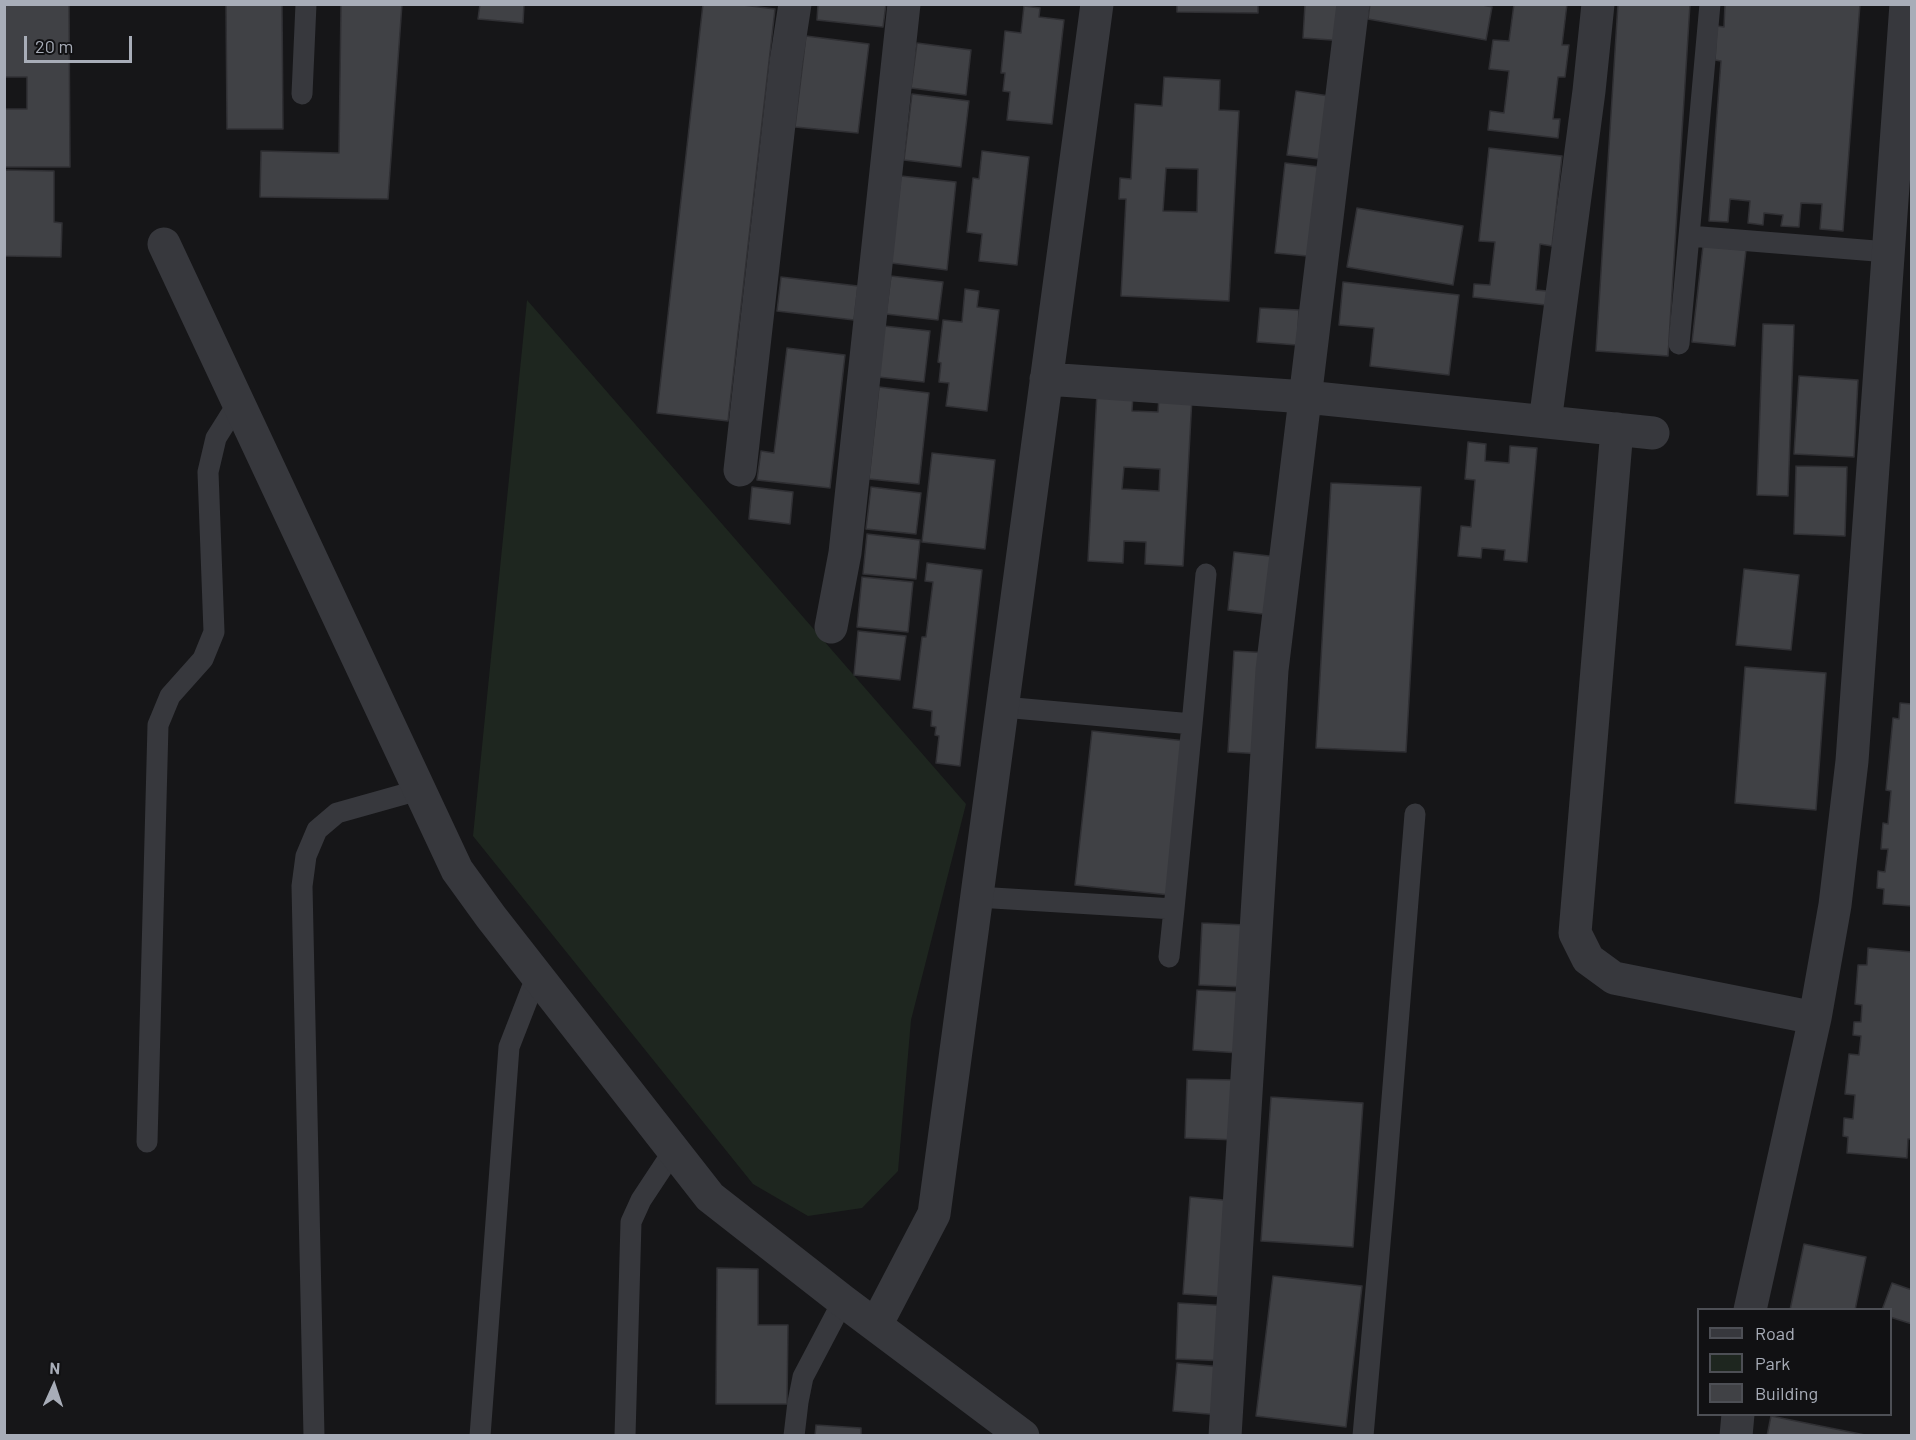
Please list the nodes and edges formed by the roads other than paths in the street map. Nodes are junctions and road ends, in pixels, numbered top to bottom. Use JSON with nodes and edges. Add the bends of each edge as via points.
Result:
{"nodes":[{"id":1,"x":306,"y":4,"type":"edge"},
{"id":2,"x":795,"y":4,"type":"edge"},
{"id":3,"x":904,"y":4,"type":"edge"},
{"id":4,"x":1096,"y":4,"type":"edge"},
{"id":5,"x":1353,"y":4,"type":"edge"},
{"id":6,"x":1598,"y":4,"type":"edge"},
{"id":7,"x":1710,"y":4,"type":"edge"},
{"id":8,"x":1906,"y":4,"type":"edge"},
{"id":9,"x":302,"y":94,"type":"dead end"},
{"id":10,"x":1689,"y":236,"type":"junction"},
{"id":11,"x":164,"y":244,"type":"dead end"},
{"id":12,"x":1888,"y":252,"type":"junction"},
{"id":13,"x":1678,"y":344,"type":"dead end"},
{"id":14,"x":1046,"y":379,"type":"junction"},
{"id":15,"x":1306,"y":397,"type":"junction"},
{"id":16,"x":238,"y":403,"type":"junction"},
{"id":17,"x":1545,"y":422,"type":"junction"},
{"id":18,"x":1617,"y":429,"type":"junction"},
{"id":19,"x":1653,"y":433,"type":"dead end"},
{"id":20,"x":740,"y":470,"type":"dead end"},
{"id":21,"x":1206,"y":574,"type":"dead end"},
{"id":22,"x":831,"y":627,"type":"dead end"},
{"id":23,"x":1003,"y":707,"type":"junction"},
{"id":24,"x":1192,"y":724,"type":"junction"},
{"id":25,"x":419,"y":790,"type":"junction"},
{"id":26,"x":1415,"y":814,"type":"dead end"},
{"id":27,"x":977,"y":897,"type":"junction"},
{"id":28,"x":1174,"y":909,"type":"junction"},
{"id":29,"x":1169,"y":957,"type":"dead end"},
{"id":30,"x":537,"y":975,"type":"junction"},
{"id":31,"x":1815,"y":1018,"type":"junction"},
{"id":32,"x":147,"y":1142,"type":"dead end"},
{"id":33,"x":674,"y":1150,"type":"junction"},
{"id":34,"x":843,"y":1301,"type":"junction"},
{"id":35,"x":1750,"y":1308,"type":"edge"},
{"id":36,"x":876,"y":1326,"type":"junction"},
{"id":37,"x":1738,"y":1416,"type":"edge"},
{"id":38,"x":314,"y":1436,"type":"edge"},
{"id":39,"x":480,"y":1436,"type":"edge"},
{"id":40,"x":625,"y":1436,"type":"edge"},
{"id":41,"x":794,"y":1436,"type":"edge"},
{"id":42,"x":1023,"y":1436,"type":"edge"},
{"id":43,"x":1225,"y":1436,"type":"edge"},
{"id":44,"x":1363,"y":1436,"type":"edge"},
{"id":45,"x":1736,"y":1436,"type":"edge"}],
"edges":[{"from":1,"to":9,"type":"lane"},
{"from":2,"to":20,"type":"street"},
{"from":3,"to":22,"type":"street","via":[[845,553]]},
{"from":4,"to":14,"type":"street"},
{"from":5,"to":15,"type":"street"},
{"from":6,"to":17,"type":"street"},
{"from":7,"to":10,"type":"lane"},
{"from":8,"to":12,"type":"street"},
{"from":10,"to":12,"type":"lane"},
{"from":10,"to":13,"type":"lane"},
{"from":11,"to":16,"type":"street"},
{"from":12,"to":31,"type":"street","via":[[1852,761],[1835,905]]},
{"from":14,"to":15,"type":"street"},
{"from":14,"to":23,"type":"street"},
{"from":15,"to":17,"type":"street"},
{"from":15,"to":43,"type":"street","via":[[1272,670]]},
{"from":16,"to":25,"type":"street"},
{"from":16,"to":32,"type":"lane","via":[[216,438],[208,472],[214,632],[202,659],[170,696],[158,725]]},
{"from":17,"to":18,"type":"street"},
{"from":18,"to":19,"type":"street"},
{"from":18,"to":31,"type":"street","via":[[1575,933],[1588,959],[1614,978]]},
{"from":21,"to":24,"type":"lane"},
{"from":23,"to":24,"type":"lane"},
{"from":23,"to":27,"type":"street"},
{"from":24,"to":28,"type":"lane"},
{"from":25,"to":30,"type":"street","via":[[457,870]]},
{"from":25,"to":38,"type":"lane","via":[[337,813],[317,831],[306,856],[303,898]]},
{"from":26,"to":44,"type":"lane"},
{"from":27,"to":28,"type":"lane"},
{"from":27,"to":36,"type":"street","via":[[934,1214]]},
{"from":28,"to":29,"type":"lane"},
{"from":30,"to":33,"type":"street"},
{"from":30,"to":39,"type":"lane","via":[[509,1047]]},
{"from":31,"to":35,"type":"street"},
{"from":33,"to":34,"type":"street","via":[[710,1197]]},
{"from":33,"to":40,"type":"lane","via":[[641,1200],[632,1222]]},
{"from":34,"to":36,"type":"street"},
{"from":34,"to":41,"type":"lane","via":[[803,1377]]},
{"from":36,"to":42,"type":"street"},
{"from":37,"to":45,"type":"street"}]}
